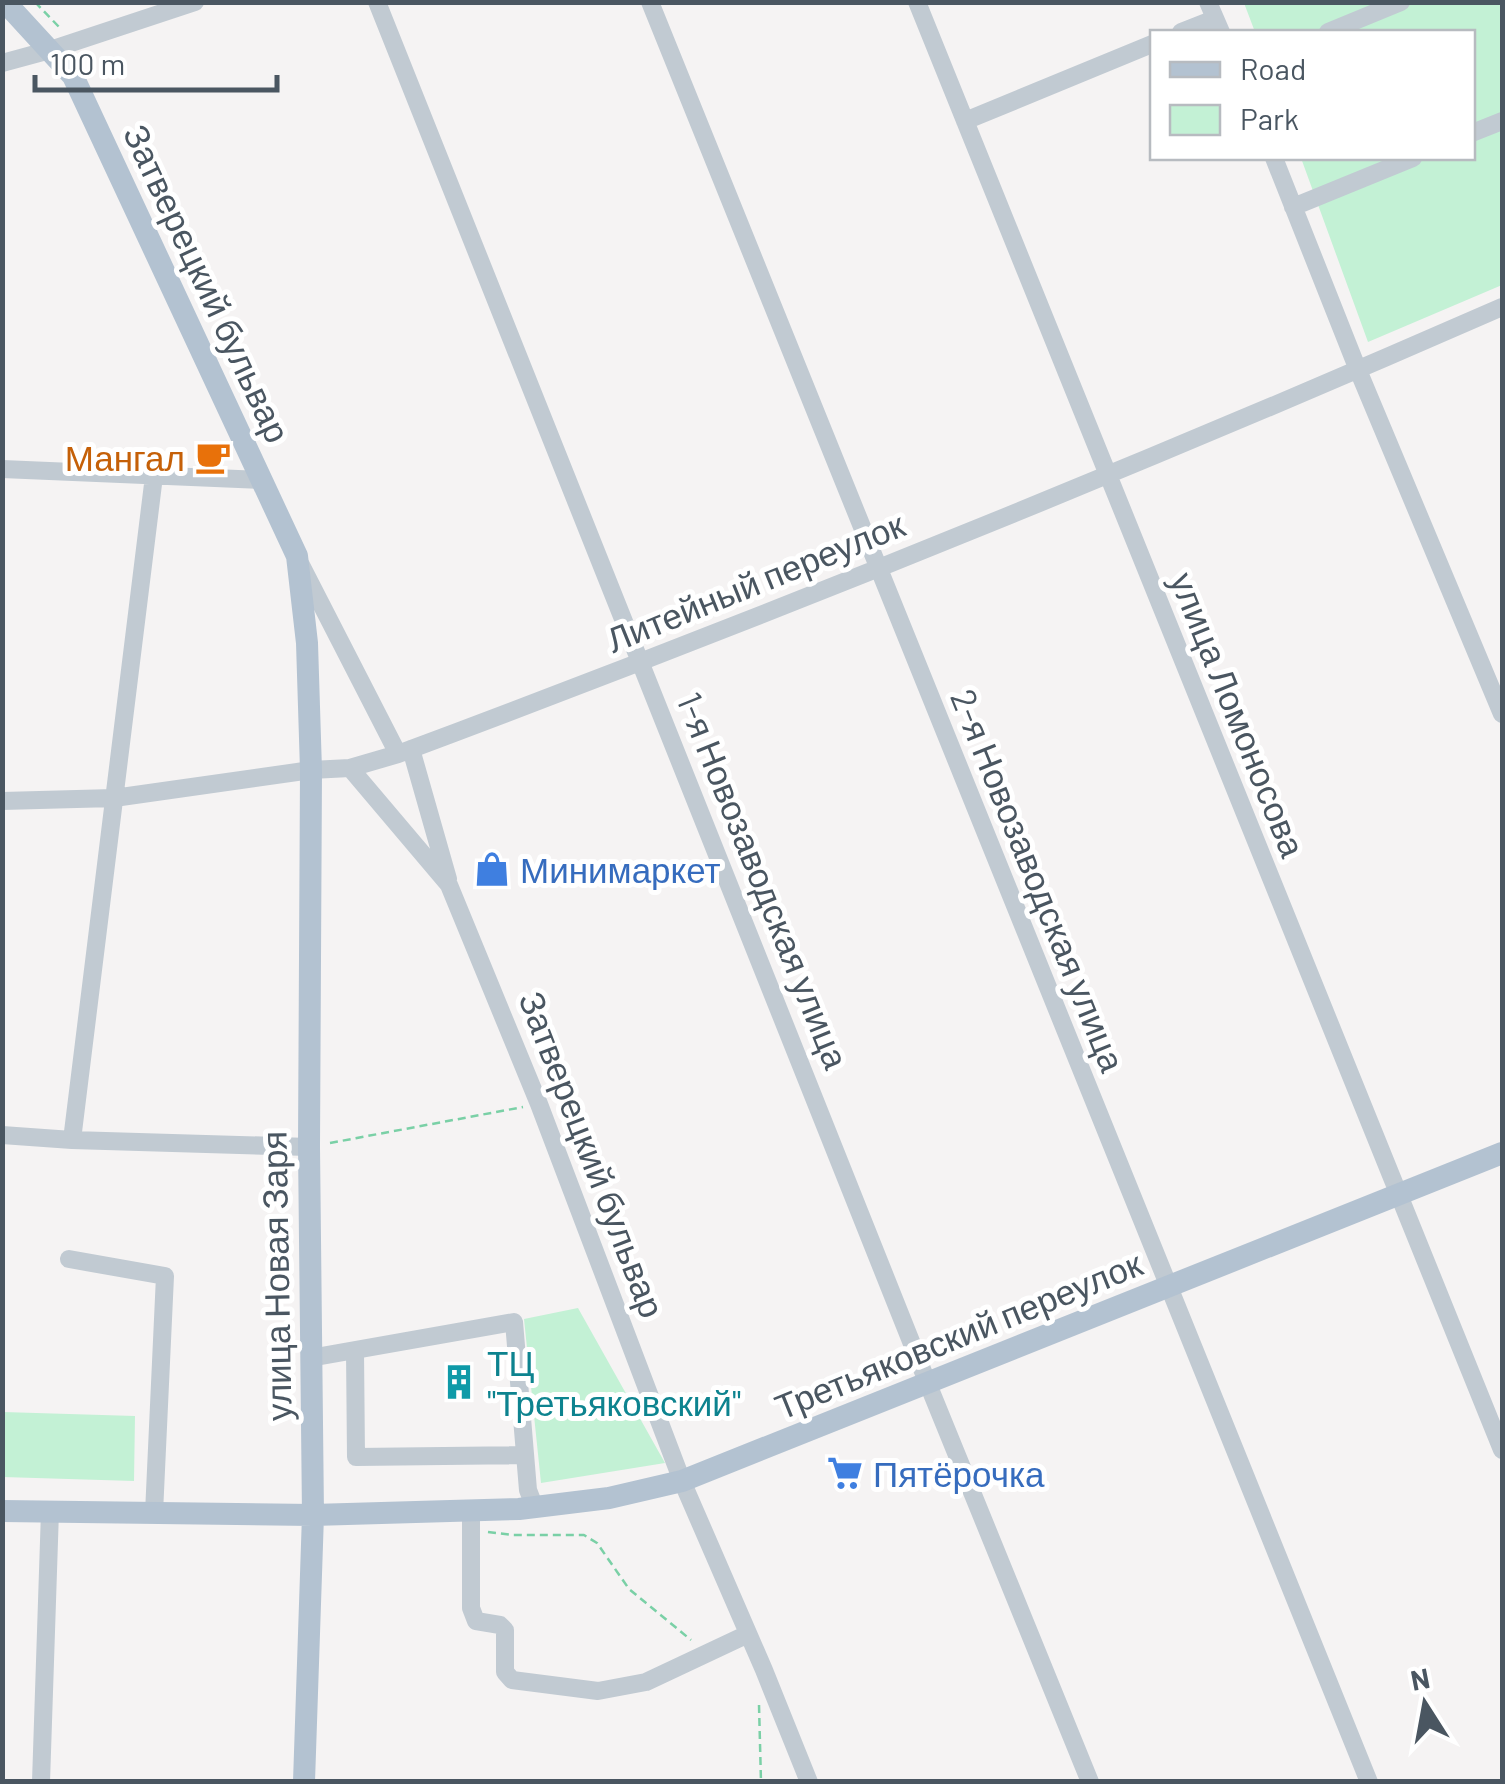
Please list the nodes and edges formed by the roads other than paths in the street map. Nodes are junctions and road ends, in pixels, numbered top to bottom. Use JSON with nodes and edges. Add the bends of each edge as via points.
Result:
{"nodes":[{"id":1,"x":5,"y":2,"type":"edge"},
{"id":2,"x":195,"y":2,"type":"edge"},
{"id":3,"x":377,"y":2,"type":"edge"},
{"id":4,"x":650,"y":2,"type":"edge"},
{"id":5,"x":918,"y":2,"type":"edge"},
{"id":6,"x":1401,"y":2,"type":"edge"},
{"id":7,"x":1214,"y":18,"type":"edge"},
{"id":8,"x":1185,"y":30,"type":"edge"},
{"id":9,"x":1333,"y":30,"type":"edge"},
{"id":10,"x":1150,"y":45,"type":"edge"},
{"id":11,"x":50,"y":50,"type":"junction"},
{"id":12,"x":2,"y":63,"type":"edge"},
{"id":13,"x":964,"y":121,"type":"junction"},
{"id":14,"x":1502,"y":121,"type":"edge"},
{"id":15,"x":1475,"y":132,"type":"edge"},
{"id":16,"x":1275,"y":160,"type":"edge"},
{"id":17,"x":1408,"y":160,"type":"edge"},
{"id":18,"x":1293,"y":207,"type":"junction"},
{"id":19,"x":1502,"y":307,"type":"edge"},
{"id":20,"x":1358,"y":370,"type":"junction"},
{"id":21,"x":2,"y":468,"type":"edge"},
{"id":22,"x":1107,"y":474,"type":"junction"},
{"id":23,"x":154,"y":476,"type":"junction"},
{"id":24,"x":262,"y":480,"type":"junction"},
{"id":25,"x":297,"y":556,"type":"junction"},
{"id":26,"x":878,"y":568,"type":"junction"},
{"id":27,"x":642,"y":661,"type":"junction"},
{"id":28,"x":1502,"y":714,"type":"edge"},
{"id":29,"x":405,"y":752,"type":"junction"},
{"id":30,"x":350,"y":768,"type":"junction"},
{"id":31,"x":311,"y":770,"type":"junction"},
{"id":32,"x":114,"y":798,"type":"junction"},
{"id":33,"x":2,"y":801,"type":"edge"},
{"id":34,"x":450,"y":885,"type":"junction"},
{"id":35,"x":2,"y":1135,"type":"edge"},
{"id":36,"x":72,"y":1140,"type":"junction"},
{"id":37,"x":308,"y":1147,"type":"junction"},
{"id":38,"x":1502,"y":1153,"type":"edge"},
{"id":39,"x":1399,"y":1195,"type":"junction"},
{"id":40,"x":70,"y":1260,"type":"dead end"},
{"id":41,"x":1168,"y":1288,"type":"junction"},
{"id":42,"x":355,"y":1352,"type":"junction"},
{"id":43,"x":310,"y":1358,"type":"junction"},
{"id":44,"x":928,"y":1384,"type":"junction"},
{"id":45,"x":1502,"y":1450,"type":"edge"},
{"id":46,"x":524,"y":1455,"type":"junction"},
{"id":47,"x":682,"y":1481,"type":"junction"},
{"id":48,"x":535,"y":1508,"type":"junction"},
{"id":49,"x":2,"y":1511,"type":"edge"},
{"id":50,"x":50,"y":1512,"type":"junction"},
{"id":51,"x":154,"y":1513,"type":"junction"},
{"id":52,"x":313,"y":1515,"type":"junction"},
{"id":53,"x":471,"y":1520,"type":"junction"},
{"id":54,"x":748,"y":1634,"type":"junction"},
{"id":55,"x":42,"y":1782,"type":"edge"},
{"id":56,"x":304,"y":1782,"type":"edge"},
{"id":57,"x":809,"y":1782,"type":"edge"},
{"id":58,"x":1090,"y":1782,"type":"edge"},
{"id":59,"x":1369,"y":1782,"type":"edge"}],
"edges":[{"from":1,"to":11,"type":"main road","name":"Затверецкий бульвар"},
{"from":2,"to":11,"type":"street"},
{"from":3,"to":27,"type":"street","name":"1-я Новозаводская улица"},
{"from":4,"to":26,"type":"street","name":"2-я Новозаводская улица"},
{"from":5,"to":13,"type":"street","name":"улица Ломоносова"},
{"from":6,"to":9,"type":"street"},
{"from":7,"to":8,"type":"street"},
{"from":10,"to":13,"type":"street"},
{"from":11,"to":12,"type":"street"},
{"from":11,"to":24,"type":"main road","name":"Затверецкий бульвар","via":[[73,76]]},
{"from":13,"to":22,"type":"street","name":"улица Ломоносова"},
{"from":14,"to":15,"type":"street"},
{"from":16,"to":18,"type":"street"},
{"from":17,"to":18,"type":"street"},
{"from":18,"to":20,"type":"street"},
{"from":19,"to":20,"type":"street","name":"Литейный переулок"},
{"from":20,"to":22,"type":"street","name":"Литейный переулок"},
{"from":20,"to":28,"type":"street"},
{"from":21,"to":23,"type":"street"},
{"from":22,"to":26,"type":"street","name":"Литейный переулок"},
{"from":22,"to":39,"type":"street","name":"улица Ломоносова"},
{"from":23,"to":24,"type":"street"},
{"from":23,"to":32,"type":"street"},
{"from":24,"to":25,"type":"main road","name":"Затверецкий бульвар"},
{"from":25,"to":29,"type":"street","name":"Затверецкий бульвар"},
{"from":25,"to":31,"type":"main road","name":"Затверецкий бульвар"},
{"from":26,"to":27,"type":"street","name":"Литейный переулок"},
{"from":26,"to":41,"type":"street","name":"2-я Новозаводская улица"},
{"from":27,"to":29,"type":"street","name":"Литейный переулок"},
{"from":27,"to":44,"type":"street","name":"1-я Новозаводская улица"},
{"from":29,"to":30,"type":"street","name":"Литейный переулок"},
{"from":29,"to":34,"type":"street","name":"Затверецкий бульвар"},
{"from":30,"to":31,"type":"street","name":"Литейный переулок"},
{"from":30,"to":34,"type":"street","name":"Затверецкий бульвар"},
{"from":31,"to":32,"type":"street","name":"Литейный переулок"},
{"from":31,"to":37,"type":"main road","name":"улица Новая Заря"},
{"from":32,"to":33,"type":"street","name":"Литейный переулок"},
{"from":32,"to":36,"type":"street"},
{"from":34,"to":47,"type":"street","name":"Затверецкий бульвар"},
{"from":35,"to":36,"type":"street"},
{"from":36,"to":37,"type":"street"},
{"from":37,"to":43,"type":"main road","name":"улица Новая Заря"},
{"from":38,"to":39,"type":"main road","name":"Третьяковский переулок"},
{"from":39,"to":41,"type":"main road","name":"Третьяковский переулок"},
{"from":39,"to":45,"type":"street","name":"улица Ломоносова"},
{"from":40,"to":51,"type":"street","via":[[165,1276]]},
{"from":41,"to":44,"type":"main road","name":"Третьяковский переулок"},
{"from":41,"to":59,"type":"street","name":"2-я Новозаводская улица"},
{"from":42,"to":43,"type":"street"},
{"from":42,"to":46,"type":"street","via":[[356,1457]]},
{"from":42,"to":46,"type":"street","via":[[514,1322]]},
{"from":43,"to":52,"type":"main road","name":"улица Новая Заря"},
{"from":44,"to":47,"type":"main road","name":"Третьяковский переулок"},
{"from":44,"to":58,"type":"street","name":"1-я Новозаводская улица"},
{"from":46,"to":48,"type":"street"},
{"from":47,"to":48,"type":"main road","name":"Третьяковский переулок"},
{"from":47,"to":54,"type":"street","name":"Затверецкий бульвар"},
{"from":48,"to":53,"type":"main road","name":"Третьяковский переулок"},
{"from":49,"to":50,"type":"main road","name":"Третьяковский переулок"},
{"from":50,"to":51,"type":"main road","name":"Третьяковский переулок"},
{"from":50,"to":55,"type":"street"},
{"from":51,"to":52,"type":"main road","name":"Третьяковский переулок"},
{"from":52,"to":53,"type":"main road","name":"Третьяковский переулок"},
{"from":52,"to":56,"type":"main road","name":"улица Новая Заря"},
{"from":53,"to":54,"type":"street","via":[[471,1608],[476,1620],[505,1630],[505,1672],[512,1680],[598,1690],[646,1682]]},
{"from":54,"to":57,"type":"street","name":"Затверецкий бульвар"}]}
